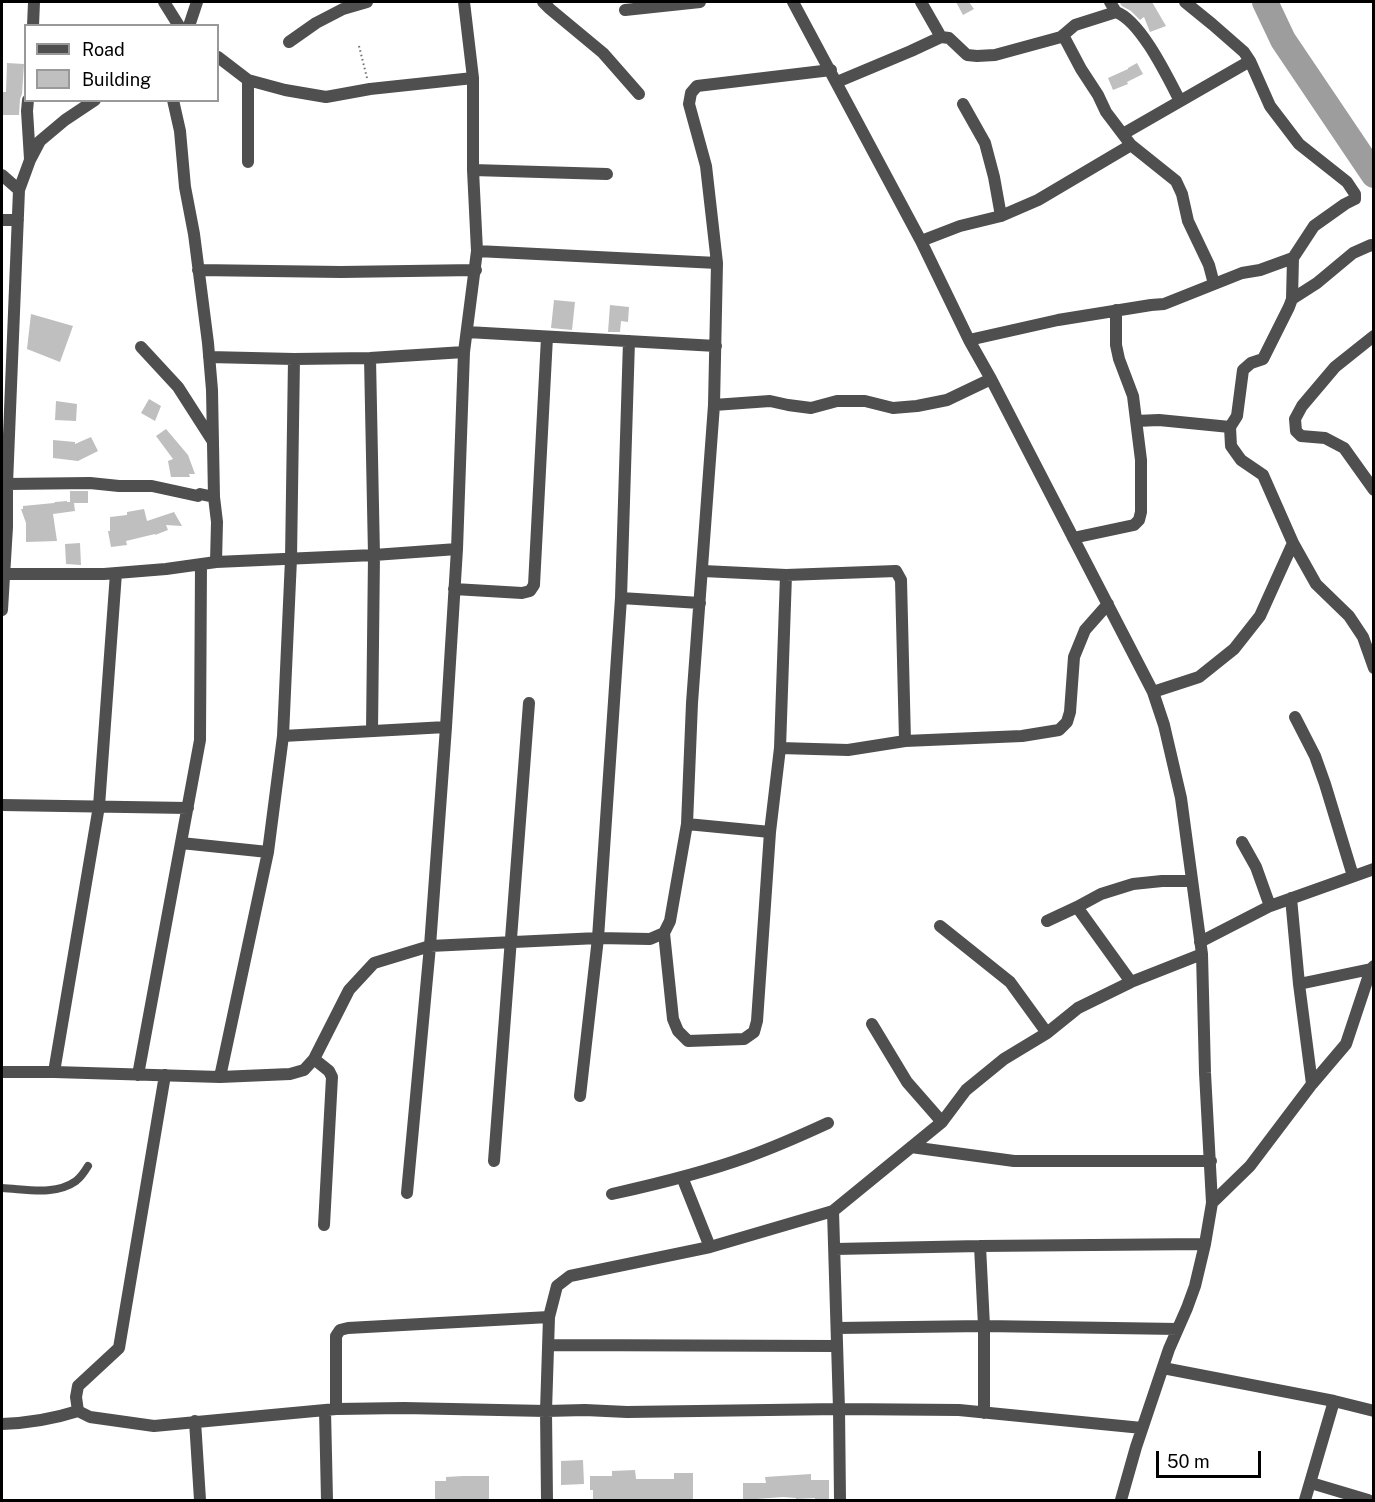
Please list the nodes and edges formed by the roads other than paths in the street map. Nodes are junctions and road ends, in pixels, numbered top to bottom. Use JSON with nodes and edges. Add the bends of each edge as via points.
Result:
{"nodes":[{"id":1,"x":34,"y":2,"type":"edge"},
{"id":2,"x":164,"y":2,"type":"edge"},
{"id":3,"x":175,"y":2,"type":"edge"},
{"id":4,"x":197,"y":2,"type":"edge"},
{"id":5,"x":367,"y":2,"type":"edge"},
{"id":6,"x":464,"y":2,"type":"edge"},
{"id":7,"x":543,"y":2,"type":"edge"},
{"id":8,"x":700,"y":2,"type":"edge"},
{"id":9,"x":793,"y":2,"type":"edge"},
{"id":10,"x":921,"y":2,"type":"edge"},
{"id":11,"x":1185,"y":2,"type":"edge"},
{"id":12,"x":1113,"y":7,"type":"edge"},
{"id":13,"x":624,"y":10,"type":"dead end"},
{"id":14,"x":178,"y":23,"type":"edge"},
{"id":15,"x":33,"y":24,"type":"edge"},
{"id":16,"x":190,"y":24,"type":"edge"},
{"id":17,"x":1063,"y":35,"type":"junction"},
{"id":18,"x":941,"y":37,"type":"junction"},
{"id":19,"x":289,"y":42,"type":"dead end"},
{"id":20,"x":219,"y":58,"type":"edge"},
{"id":21,"x":1250,"y":61,"type":"junction"},
{"id":22,"x":831,"y":70,"type":"junction"},
{"id":23,"x":473,"y":78,"type":"junction"},
{"id":24,"x":248,"y":80,"type":"junction"},
{"id":25,"x":837,"y":82,"type":"junction"},
{"id":26,"x":639,"y":93,"type":"dead end"},
{"id":27,"x":1180,"y":101,"type":"junction"},
{"id":28,"x":28,"y":102,"type":"edge"},
{"id":29,"x":92,"y":102,"type":"edge"},
{"id":30,"x":173,"y":102,"type":"edge"},
{"id":31,"x":963,"y":104,"type":"dead end"},
{"id":32,"x":1123,"y":134,"type":"junction"},
{"id":33,"x":1131,"y":145,"type":"junction"},
{"id":34,"x":30,"y":160,"type":"junction"},
{"id":35,"x":248,"y":162,"type":"dead end"},
{"id":36,"x":473,"y":170,"type":"junction"},
{"id":37,"x":607,"y":174,"type":"dead end"},
{"id":38,"x":2,"y":175,"type":"edge"},
{"id":39,"x":19,"y":190,"type":"junction"},
{"id":40,"x":1001,"y":216,"type":"junction"},
{"id":41,"x":2,"y":220,"type":"edge"},
{"id":42,"x":18,"y":220,"type":"junction"},
{"id":43,"x":921,"y":241,"type":"junction"},
{"id":44,"x":1374,"y":246,"type":"edge"},
{"id":45,"x":477,"y":251,"type":"junction"},
{"id":46,"x":1293,"y":258,"type":"junction"},
{"id":47,"x":717,"y":264,"type":"junction"},
{"id":48,"x":198,"y":270,"type":"junction"},
{"id":49,"x":476,"y":270,"type":"junction"},
{"id":50,"x":1214,"y":284,"type":"junction"},
{"id":51,"x":1292,"y":299,"type":"junction"},
{"id":52,"x":1116,"y":310,"type":"junction"},
{"id":53,"x":467,"y":333,"type":"junction"},
{"id":54,"x":1374,"y":336,"type":"edge"},
{"id":55,"x":547,"y":337,"type":"junction"},
{"id":56,"x":969,"y":340,"type":"junction"},
{"id":57,"x":629,"y":341,"type":"junction"},
{"id":58,"x":716,"y":346,"type":"junction"},
{"id":59,"x":141,"y":347,"type":"dead end"},
{"id":60,"x":464,"y":352,"type":"junction"},
{"id":61,"x":209,"y":357,"type":"junction"},
{"id":62,"x":370,"y":358,"type":"junction"},
{"id":63,"x":294,"y":359,"type":"junction"},
{"id":64,"x":991,"y":379,"type":"junction"},
{"id":65,"x":714,"y":405,"type":"junction"},
{"id":66,"x":1136,"y":421,"type":"junction"},
{"id":67,"x":5,"y":425,"type":"edge"},
{"id":68,"x":1230,"y":427,"type":"junction"},
{"id":69,"x":212,"y":441,"type":"junction"},
{"id":70,"x":7,"y":484,"type":"junction"},
{"id":71,"x":1374,"y":490,"type":"edge"},
{"id":72,"x":214,"y":497,"type":"junction"},
{"id":73,"x":4,"y":527,"type":"edge"},
{"id":74,"x":1073,"y":538,"type":"junction"},
{"id":75,"x":1293,"y":543,"type":"junction"},
{"id":76,"x":457,"y":549,"type":"junction"},
{"id":77,"x":374,"y":555,"type":"junction"},
{"id":78,"x":291,"y":559,"type":"junction"},
{"id":79,"x":216,"y":562,"type":"junction"},
{"id":80,"x":201,"y":564,"type":"junction"},
{"id":81,"x":703,"y":572,"type":"junction"},
{"id":82,"x":116,"y":573,"type":"junction"},
{"id":83,"x":4,"y":574,"type":"junction"},
{"id":84,"x":786,"y":575,"type":"junction"},
{"id":85,"x":454,"y":589,"type":"junction"},
{"id":86,"x":621,"y":598,"type":"junction"},
{"id":87,"x":700,"y":603,"type":"junction"},
{"id":88,"x":2,"y":604,"type":"edge"},
{"id":89,"x":1108,"y":604,"type":"junction"},
{"id":90,"x":2,"y":610,"type":"edge"},
{"id":91,"x":1369,"y":634,"type":"edge"},
{"id":92,"x":1374,"y":668,"type":"edge"},
{"id":93,"x":1153,"y":692,"type":"junction"},
{"id":94,"x":529,"y":704,"type":"dead end"},
{"id":95,"x":1295,"y":717,"type":"dead end"},
{"id":96,"x":446,"y":727,"type":"junction"},
{"id":97,"x":372,"y":732,"type":"junction"},
{"id":98,"x":283,"y":736,"type":"junction"},
{"id":99,"x":905,"y":741,"type":"junction"},
{"id":100,"x":780,"y":748,"type":"junction"},
{"id":101,"x":2,"y":805,"type":"edge"},
{"id":102,"x":99,"y":806,"type":"junction"},
{"id":103,"x":188,"y":808,"type":"junction"},
{"id":104,"x":687,"y":824,"type":"junction"},
{"id":105,"x":770,"y":832,"type":"junction"},
{"id":106,"x":1242,"y":842,"type":"dead end"},
{"id":107,"x":181,"y":843,"type":"junction"},
{"id":108,"x":268,"y":852,"type":"junction"},
{"id":109,"x":1374,"y":869,"type":"edge"},
{"id":110,"x":1353,"y":876,"type":"junction"},
{"id":111,"x":1191,"y":881,"type":"junction"},
{"id":112,"x":1291,"y":898,"type":"junction"},
{"id":113,"x":1270,"y":906,"type":"junction"},
{"id":114,"x":1077,"y":908,"type":"junction"},
{"id":115,"x":1047,"y":921,"type":"dead end"},
{"id":116,"x":940,"y":926,"type":"dead end"},
{"id":117,"x":664,"y":933,"type":"junction"},
{"id":118,"x":598,"y":938,"type":"junction"},
{"id":119,"x":511,"y":942,"type":"junction"},
{"id":120,"x":430,"y":946,"type":"junction"},
{"id":121,"x":1201,"y":948,"type":"junction"},
{"id":122,"x":1372,"y":967,"type":"edge"},
{"id":123,"x":1131,"y":982,"type":"junction"},
{"id":124,"x":1299,"y":984,"type":"junction"},
{"id":125,"x":872,"y":1023,"type":"dead end"},
{"id":126,"x":1047,"y":1033,"type":"junction"},
{"id":127,"x":314,"y":1059,"type":"junction"},
{"id":128,"x":2,"y":1072,"type":"edge"},
{"id":129,"x":54,"y":1072,"type":"junction"},
{"id":130,"x":138,"y":1075,"type":"junction"},
{"id":131,"x":165,"y":1075,"type":"junction"},
{"id":132,"x":220,"y":1077,"type":"junction"},
{"id":133,"x":1312,"y":1084,"type":"junction"},
{"id":134,"x":580,"y":1096,"type":"dead end"},
{"id":135,"x":942,"y":1122,"type":"junction"},
{"id":136,"x":828,"y":1123,"type":"dead end"},
{"id":137,"x":911,"y":1147,"type":"junction"},
{"id":138,"x":494,"y":1161,"type":"dead end"},
{"id":139,"x":1211,"y":1161,"type":"junction"},
{"id":140,"x":88,"y":1166,"type":"dead end"},
{"id":141,"x":682,"y":1177,"type":"junction"},
{"id":142,"x":2,"y":1188,"type":"edge"},
{"id":143,"x":407,"y":1194,"type":"dead end"},
{"id":144,"x":612,"y":1194,"type":"dead end"},
{"id":145,"x":1212,"y":1203,"type":"junction"},
{"id":146,"x":833,"y":1211,"type":"junction"},
{"id":147,"x":324,"y":1226,"type":"dead end"},
{"id":148,"x":1205,"y":1244,"type":"junction"},
{"id":149,"x":710,"y":1246,"type":"junction"},
{"id":150,"x":980,"y":1246,"type":"junction"},
{"id":151,"x":835,"y":1249,"type":"junction"},
{"id":152,"x":549,"y":1317,"type":"junction"},
{"id":153,"x":984,"y":1326,"type":"junction"},
{"id":154,"x":837,"y":1328,"type":"junction"},
{"id":155,"x":1178,"y":1329,"type":"junction"},
{"id":156,"x":549,"y":1345,"type":"junction"},
{"id":157,"x":837,"y":1346,"type":"junction"},
{"id":158,"x":1163,"y":1368,"type":"junction"},
{"id":159,"x":1334,"y":1401,"type":"junction"},
{"id":160,"x":839,"y":1409,"type":"junction"},
{"id":161,"x":330,"y":1410,"type":"junction"},
{"id":162,"x":78,"y":1411,"type":"junction"},
{"id":163,"x":546,"y":1411,"type":"junction"},
{"id":164,"x":1374,"y":1412,"type":"edge"},
{"id":165,"x":984,"y":1413,"type":"junction"},
{"id":166,"x":195,"y":1421,"type":"junction"},
{"id":167,"x":2,"y":1424,"type":"edge"},
{"id":168,"x":1142,"y":1428,"type":"junction"},
{"id":169,"x":1311,"y":1483,"type":"junction"},
{"id":170,"x":200,"y":1500,"type":"edge"},
{"id":171,"x":327,"y":1500,"type":"edge"},
{"id":172,"x":548,"y":1500,"type":"edge"},
{"id":173,"x":840,"y":1500,"type":"edge"},
{"id":174,"x":1121,"y":1500,"type":"edge"},
{"id":175,"x":1305,"y":1500,"type":"edge"},
{"id":176,"x":1368,"y":1500,"type":"edge"}],
"edges":[{"from":1,"to":15,"type":"street"},
{"from":2,"to":14,"type":"street"},
{"from":3,"to":14,"type":"street"},
{"from":4,"to":16,"type":"street"},
{"from":5,"to":19,"type":"street","via":[[316,23]]},
{"from":6,"to":23,"type":"street"},
{"from":7,"to":26,"type":"street","via":[[603,53]]},
{"from":8,"to":13,"type":"street"},
{"from":9,"to":22,"type":"street"},
{"from":10,"to":18,"type":"street"},
{"from":11,"to":21,"type":"street"},
{"from":12,"to":17,"type":"street"},
{"from":12,"to":27,"type":"street","via":[[1156,54]]},
{"from":17,"to":18,"type":"street","via":[[995,55],[977,56],[967,55],[949,38]]},
{"from":17,"to":32,"type":"street","via":[[1106,112]]},
{"from":18,"to":25,"type":"street"},
{"from":20,"to":24,"type":"street"},
{"from":21,"to":27,"type":"street"},
{"from":21,"to":46,"type":"street","via":[[1270,106],[1299,144],[1347,182],[1355,194],[1355,199],[1314,226]]},
{"from":22,"to":25,"type":"street"},
{"from":22,"to":47,"type":"street","via":[[697,86],[691,93],[689,104],[706,166]]},
{"from":23,"to":24,"type":"street","via":[[326,97]]},
{"from":23,"to":36,"type":"street"},
{"from":24,"to":35,"type":"street"},
{"from":25,"to":43,"type":"street"},
{"from":27,"to":32,"type":"street"},
{"from":28,"to":34,"type":"street"},
{"from":29,"to":34,"type":"street","via":[[40,141]]},
{"from":30,"to":48,"type":"street"},
{"from":31,"to":40,"type":"street","via":[[985,143]]},
{"from":32,"to":33,"type":"street"},
{"from":33,"to":40,"type":"street","via":[[1038,200]]},
{"from":33,"to":50,"type":"street","via":[[1176,181]]},
{"from":34,"to":39,"type":"street"},
{"from":36,"to":37,"type":"street"},
{"from":36,"to":45,"type":"street"},
{"from":38,"to":39,"type":"street"},
{"from":39,"to":42,"type":"street"},
{"from":40,"to":43,"type":"street"},
{"from":41,"to":42,"type":"street"},
{"from":42,"to":67,"type":"street"},
{"from":43,"to":56,"type":"street"},
{"from":44,"to":51,"type":"street","via":[[1353,253]]},
{"from":45,"to":47,"type":"street"},
{"from":45,"to":49,"type":"street"},
{"from":46,"to":50,"type":"street"},
{"from":46,"to":51,"type":"street"},
{"from":47,"to":58,"type":"street"},
{"from":48,"to":49,"type":"street"},
{"from":48,"to":61,"type":"street"},
{"from":49,"to":53,"type":"street"},
{"from":50,"to":52,"type":"street","via":[[1164,304]]},
{"from":51,"to":68,"type":"street","via":[[1263,359],[1243,370],[1237,416]]},
{"from":52,"to":56,"type":"street"},
{"from":52,"to":66,"type":"street","via":[[1116,345],[1133,396]]},
{"from":53,"to":55,"type":"street"},
{"from":53,"to":60,"type":"street"},
{"from":54,"to":71,"type":"street","via":[[1335,368],[1295,419],[1296,431],[1301,436],[1326,438],[1344,448]]},
{"from":55,"to":57,"type":"street"},
{"from":55,"to":85,"type":"street","via":[[534,585],[522,593]]},
{"from":56,"to":64,"type":"street"},
{"from":57,"to":58,"type":"street"},
{"from":57,"to":86,"type":"street"},
{"from":58,"to":65,"type":"street"},
{"from":59,"to":69,"type":"street","via":[[178,387]]},
{"from":60,"to":62,"type":"street"},
{"from":60,"to":76,"type":"street"},
{"from":61,"to":63,"type":"street"},
{"from":61,"to":69,"type":"street"},
{"from":62,"to":63,"type":"street"},
{"from":62,"to":77,"type":"street"},
{"from":63,"to":78,"type":"street"},
{"from":64,"to":65,"type":"street","via":[[947,400],[917,406],[893,408],[865,401],[837,401],[811,408],[770,402]]},
{"from":64,"to":74,"type":"street"},
{"from":65,"to":81,"type":"street"},
{"from":66,"to":68,"type":"street"},
{"from":66,"to":74,"type":"street","via":[[1141,460],[1139,520],[1134,525]]},
{"from":67,"to":70,"type":"street"},
{"from":68,"to":75,"type":"street","via":[[1231,446],[1241,460],[1263,475]]},
{"from":69,"to":72,"type":"street"},
{"from":70,"to":72,"type":"street","via":[[152,486]]},
{"from":70,"to":73,"type":"street"},
{"from":72,"to":79,"type":"street"},
{"from":73,"to":83,"type":"street"},
{"from":74,"to":89,"type":"street"},
{"from":75,"to":91,"type":"street","via":[[1316,584]]},
{"from":75,"to":93,"type":"street","via":[[1260,616],[1234,649],[1199,677]]},
{"from":76,"to":77,"type":"street"},
{"from":76,"to":85,"type":"street"},
{"from":77,"to":78,"type":"street"},
{"from":77,"to":97,"type":"street"},
{"from":78,"to":79,"type":"street"},
{"from":78,"to":98,"type":"street"},
{"from":79,"to":80,"type":"street"},
{"from":80,"to":82,"type":"street"},
{"from":80,"to":103,"type":"street","via":[[201,740]]},
{"from":81,"to":84,"type":"street"},
{"from":81,"to":87,"type":"street"},
{"from":82,"to":83,"type":"street"},
{"from":82,"to":102,"type":"street"},
{"from":83,"to":88,"type":"street"},
{"from":84,"to":99,"type":"street","via":[[896,572],[901,580]]},
{"from":84,"to":100,"type":"street"},
{"from":85,"to":96,"type":"street"},
{"from":86,"to":87,"type":"street"},
{"from":86,"to":118,"type":"street"},
{"from":87,"to":104,"type":"street"},
{"from":88,"to":90,"type":"street"},
{"from":89,"to":93,"type":"street"},
{"from":89,"to":99,"type":"street","via":[[1085,630],[1074,657],[1070,712],[1059,730],[1022,736]]},
{"from":91,"to":92,"type":"street"},
{"from":93,"to":111,"type":"street","via":[[1181,798]]},
{"from":94,"to":119,"type":"street"},
{"from":95,"to":110,"type":"street","via":[[1315,756]]},
{"from":96,"to":97,"type":"street"},
{"from":96,"to":120,"type":"street"},
{"from":97,"to":98,"type":"street"},
{"from":98,"to":108,"type":"street"},
{"from":99,"to":100,"type":"street","via":[[848,750]]},
{"from":100,"to":105,"type":"street"},
{"from":101,"to":102,"type":"street"},
{"from":102,"to":103,"type":"street"},
{"from":102,"to":129,"type":"street"},
{"from":103,"to":107,"type":"street"},
{"from":104,"to":105,"type":"street"},
{"from":104,"to":117,"type":"street","via":[[670,921]]},
{"from":105,"to":117,"type":"street","via":[[754,1032],[744,1039],[688,1041],[678,1031],[673,1019]]},
{"from":106,"to":113,"type":"street"},
{"from":107,"to":108,"type":"street"},
{"from":107,"to":130,"type":"street"},
{"from":108,"to":132,"type":"street"},
{"from":109,"to":110,"type":"street"},
{"from":110,"to":112,"type":"street"},
{"from":111,"to":114,"type":"street","via":[[1133,884],[1101,894]]},
{"from":111,"to":121,"type":"street"},
{"from":112,"to":113,"type":"street"},
{"from":112,"to":124,"type":"street"},
{"from":113,"to":121,"type":"street"},
{"from":114,"to":115,"type":"street"},
{"from":114,"to":123,"type":"street"},
{"from":116,"to":126,"type":"street","via":[[1010,982]]},
{"from":117,"to":118,"type":"street","via":[[650,939]]},
{"from":118,"to":119,"type":"street"},
{"from":118,"to":134,"type":"street"},
{"from":119,"to":120,"type":"street"},
{"from":119,"to":138,"type":"street"},
{"from":120,"to":127,"type":"street","via":[[374,963],[349,990]]},
{"from":120,"to":143,"type":"street"},
{"from":121,"to":123,"type":"street"},
{"from":121,"to":139,"type":"street"},
{"from":122,"to":124,"type":"street"},
{"from":122,"to":133,"type":"street","via":[[1346,1044]]},
{"from":123,"to":126,"type":"street","via":[[1078,1008]]},
{"from":124,"to":133,"type":"street"},
{"from":125,"to":135,"type":"street","via":[[908,1082]]},
{"from":126,"to":135,"type":"street","via":[[1004,1059],[966,1090]]},
{"from":127,"to":132,"type":"street","via":[[304,1070],[290,1074]]},
{"from":127,"to":147,"type":"street","via":[[332,1077]]},
{"from":128,"to":129,"type":"street"},
{"from":129,"to":130,"type":"street"},
{"from":130,"to":131,"type":"street"},
{"from":131,"to":132,"type":"street"},
{"from":131,"to":162,"type":"street","via":[[119,1348],[78,1386]]},
{"from":133,"to":145,"type":"street","via":[[1250,1166]]},
{"from":135,"to":137,"type":"street"},
{"from":136,"to":141,"type":"street","via":[[747,1157]]},
{"from":137,"to":139,"type":"street","via":[[1014,1161]]},
{"from":137,"to":146,"type":"street"},
{"from":139,"to":145,"type":"street"},
{"from":140,"to":142,"type":"lane","via":[[78,1180],[52,1191]]},
{"from":141,"to":144,"type":"street"},
{"from":141,"to":149,"type":"street"},
{"from":145,"to":148,"type":"street"},
{"from":146,"to":149,"type":"street"},
{"from":146,"to":151,"type":"street"},
{"from":148,"to":150,"type":"street"},
{"from":148,"to":155,"type":"street"},
{"from":149,"to":152,"type":"street","via":[[570,1276],[557,1286]]},
{"from":150,"to":151,"type":"street"},
{"from":150,"to":153,"type":"street"},
{"from":151,"to":154,"type":"street"},
{"from":152,"to":156,"type":"street"},
{"from":152,"to":161,"type":"street","via":[[340,1330],[336,1336]]},
{"from":153,"to":154,"type":"street"},
{"from":153,"to":155,"type":"street"},
{"from":153,"to":165,"type":"street"},
{"from":154,"to":157,"type":"street"},
{"from":155,"to":158,"type":"street"},
{"from":156,"to":157,"type":"street"},
{"from":156,"to":163,"type":"street"},
{"from":157,"to":160,"type":"street"},
{"from":158,"to":159,"type":"street"},
{"from":158,"to":168,"type":"street"},
{"from":159,"to":164,"type":"street"},
{"from":159,"to":169,"type":"street"},
{"from":160,"to":163,"type":"street"},
{"from":160,"to":165,"type":"street"},
{"from":160,"to":173,"type":"street"},
{"from":161,"to":163,"type":"street"},
{"from":161,"to":166,"type":"street"},
{"from":161,"to":171,"type":"street"},
{"from":162,"to":166,"type":"street","via":[[90,1417],[154,1426]]},
{"from":162,"to":167,"type":"street","via":[[28,1423]]},
{"from":163,"to":172,"type":"street"},
{"from":165,"to":168,"type":"street"},
{"from":166,"to":170,"type":"street"},
{"from":168,"to":174,"type":"street"},
{"from":169,"to":175,"type":"street"},
{"from":169,"to":176,"type":"street"}]}
